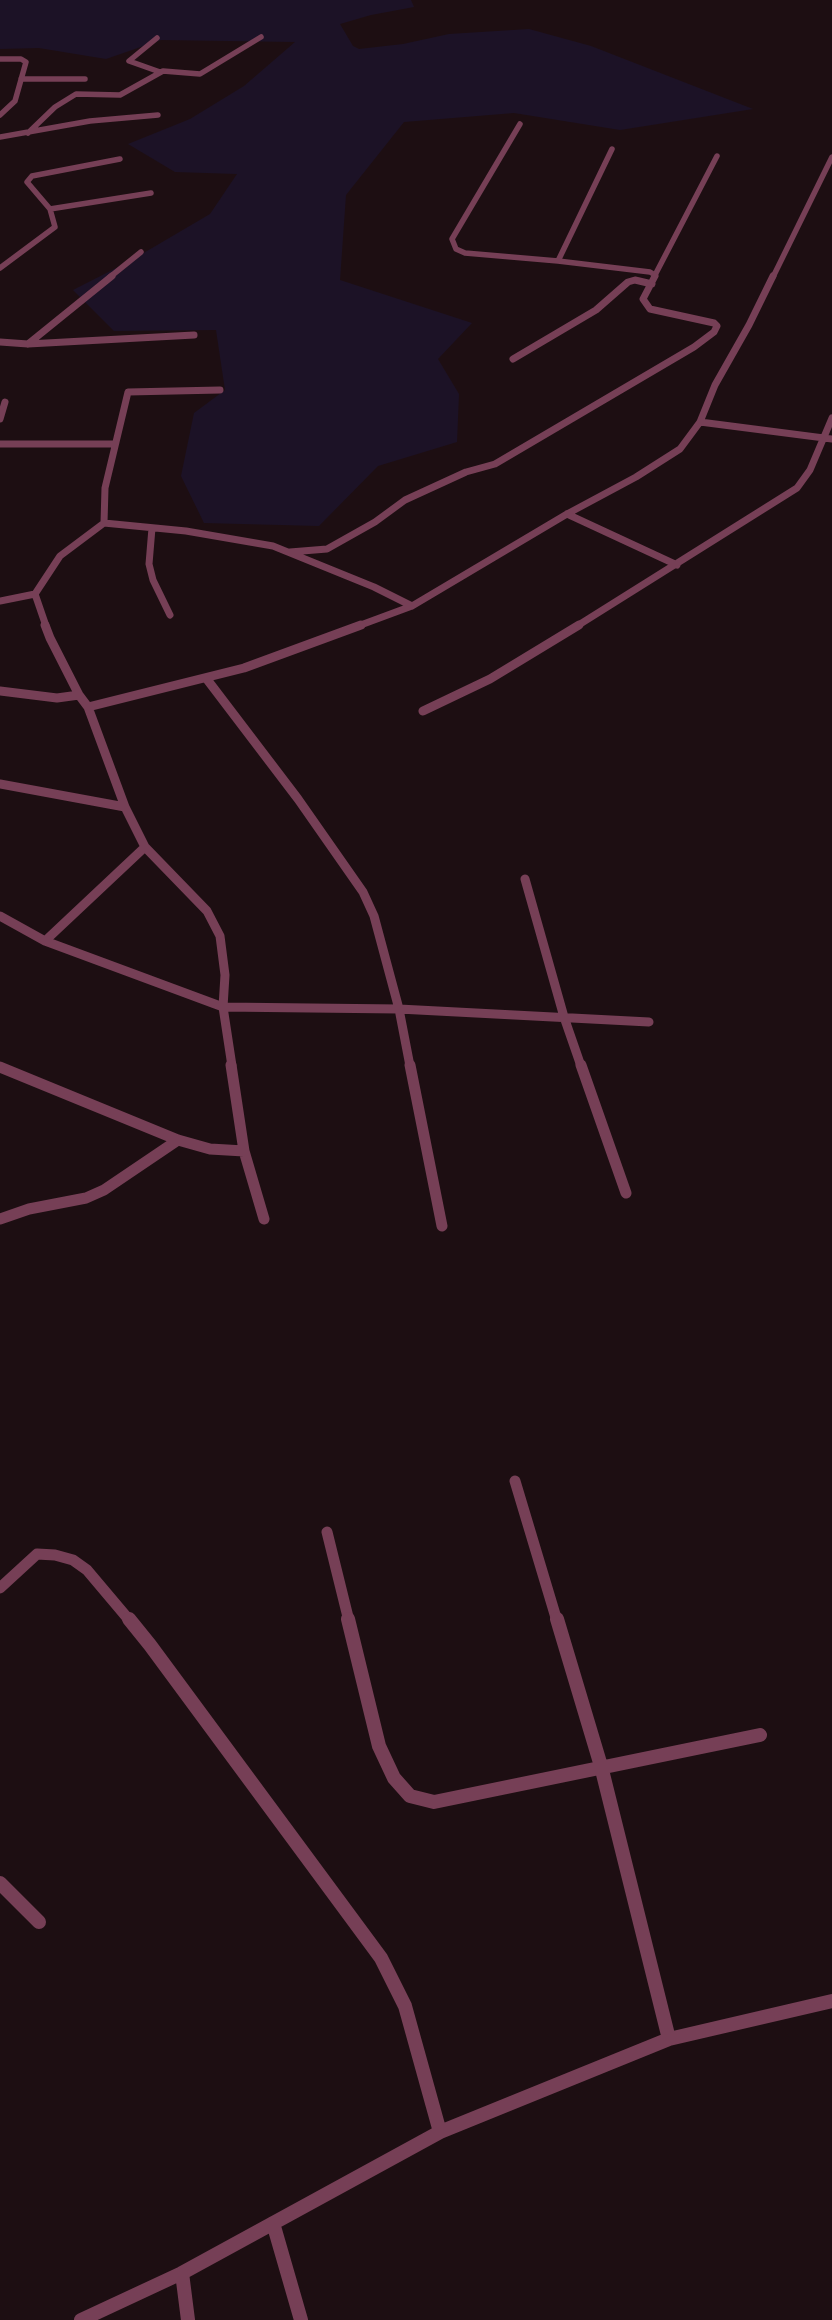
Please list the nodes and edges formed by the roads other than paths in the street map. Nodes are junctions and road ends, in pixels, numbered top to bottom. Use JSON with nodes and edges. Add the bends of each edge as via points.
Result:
{"nodes":[{"id":1,"x":261,"y":37,"type":"dead end"},
{"id":2,"x":157,"y":38,"type":"dead end"},
{"id":3,"x":0,"y":59,"type":"edge"},
{"id":4,"x":160,"y":72,"type":"junction"},
{"id":5,"x":21,"y":79,"type":"junction"},
{"id":6,"x":85,"y":79,"type":"dead end"},
{"id":7,"x":0,"y":115,"type":"edge"},
{"id":8,"x":158,"y":115,"type":"dead end"},
{"id":9,"x":520,"y":124,"type":"dead end"},
{"id":10,"x":28,"y":133,"type":"junction"},
{"id":11,"x":0,"y":137,"type":"edge"},
{"id":12,"x":612,"y":149,"type":"dead end"},
{"id":13,"x":717,"y":156,"type":"dead end"},
{"id":14,"x":832,"y":157,"type":"edge"},
{"id":15,"x":120,"y":158,"type":"dead end"},
{"id":16,"x":151,"y":193,"type":"dead end"},
{"id":17,"x":50,"y":210,"type":"junction"},
{"id":18,"x":141,"y":252,"type":"dead end"},
{"id":19,"x":558,"y":261,"type":"junction"},
{"id":20,"x":0,"y":268,"type":"edge"},
{"id":21,"x":656,"y":275,"type":"junction"},
{"id":22,"x":652,"y":284,"type":"junction"},
{"id":23,"x":194,"y":335,"type":"dead end"},
{"id":24,"x":0,"y":342,"type":"edge"},
{"id":25,"x":10,"y":343,"type":"junction"},
{"id":26,"x":28,"y":344,"type":"junction"},
{"id":27,"x":0,"y":348,"type":"edge"},
{"id":28,"x":513,"y":359,"type":"dead end"},
{"id":29,"x":220,"y":390,"type":"dead end"},
{"id":30,"x":5,"y":402,"type":"dead end"},
{"id":31,"x":0,"y":418,"type":"edge"},
{"id":32,"x":832,"y":418,"type":"edge"},
{"id":33,"x":700,"y":422,"type":"junction"},
{"id":34,"x":823,"y":437,"type":"junction"},
{"id":35,"x":832,"y":439,"type":"edge"},
{"id":36,"x":0,"y":444,"type":"edge"},
{"id":37,"x":114,"y":444,"type":"junction"},
{"id":38,"x":568,"y":514,"type":"junction"},
{"id":39,"x":104,"y":523,"type":"junction"},
{"id":40,"x":152,"y":528,"type":"junction"},
{"id":41,"x":290,"y":552,"type":"junction"},
{"id":42,"x":678,"y":565,"type":"junction"},
{"id":43,"x":35,"y":594,"type":"junction"},
{"id":44,"x":0,"y":601,"type":"edge"},
{"id":45,"x":412,"y":606,"type":"junction"},
{"id":46,"x":170,"y":615,"type":"dead end"},
{"id":47,"x":206,"y":678,"type":"junction"},
{"id":48,"x":0,"y":691,"type":"edge"},
{"id":49,"x":79,"y":695,"type":"junction"},
{"id":50,"x":88,"y":707,"type":"junction"},
{"id":51,"x":423,"y":710,"type":"dead end"},
{"id":52,"x":0,"y":784,"type":"edge"},
{"id":53,"x":125,"y":807,"type":"junction"},
{"id":54,"x":146,"y":847,"type":"junction"},
{"id":55,"x":525,"y":879,"type":"dead end"},
{"id":56,"x":0,"y":916,"type":"edge"},
{"id":57,"x":46,"y":941,"type":"junction"},
{"id":58,"x":223,"y":1008,"type":"junction"},
{"id":59,"x":399,"y":1009,"type":"junction"},
{"id":60,"x":564,"y":1017,"type":"junction"},
{"id":61,"x":649,"y":1022,"type":"dead end"},
{"id":62,"x":0,"y":1067,"type":"edge"},
{"id":63,"x":178,"y":1140,"type":"junction"},
{"id":64,"x":244,"y":1151,"type":"junction"},
{"id":65,"x":626,"y":1193,"type":"dead end"},
{"id":66,"x":0,"y":1219,"type":"edge"},
{"id":67,"x":264,"y":1219,"type":"dead end"},
{"id":68,"x":442,"y":1226,"type":"dead end"},
{"id":69,"x":515,"y":1480,"type":"dead end"},
{"id":70,"x":327,"y":1532,"type":"dead end"},
{"id":71,"x":0,"y":1588,"type":"edge"},
{"id":72,"x":760,"y":1735,"type":"dead end"},
{"id":73,"x":601,"y":1766,"type":"junction"},
{"id":74,"x":0,"y":1883,"type":"edge"},
{"id":75,"x":39,"y":1922,"type":"dead end"},
{"id":76,"x":832,"y":2001,"type":"edge"},
{"id":77,"x":669,"y":2039,"type":"junction"},
{"id":78,"x":440,"y":2132,"type":"junction"},
{"id":79,"x":273,"y":2223,"type":"junction"},
{"id":80,"x":182,"y":2272,"type":"junction"},
{"id":81,"x":81,"y":2320,"type":"edge"},
{"id":82,"x":188,"y":2320,"type":"edge"},
{"id":83,"x":301,"y":2320,"type":"edge"}],
"edges":[{"from":1,"to":4,"type":"street","via":[[200,74]]},
{"from":2,"to":4,"type":"street","via":[[129,61]]},
{"from":3,"to":5,"type":"street","via":[[25,60]]},
{"from":4,"to":10,"type":"street","via":[[120,95],[76,94],[55,107]]},
{"from":5,"to":6,"type":"street"},
{"from":5,"to":7,"type":"street","via":[[15,101]]},
{"from":8,"to":10,"type":"street","via":[[90,121]]},
{"from":9,"to":19,"type":"street","via":[[452,244],[465,253]]},
{"from":10,"to":11,"type":"street"},
{"from":12,"to":19,"type":"street"},
{"from":13,"to":21,"type":"street"},
{"from":14,"to":33,"type":"street","via":[[749,325],[715,385]]},
{"from":15,"to":17,"type":"street","via":[[32,176],[27,182]]},
{"from":16,"to":17,"type":"street"},
{"from":17,"to":20,"type":"street","via":[[55,228]]},
{"from":18,"to":26,"type":"street"},
{"from":19,"to":21,"type":"street"},
{"from":21,"to":22,"type":"street"},
{"from":22,"to":28,"type":"street","via":[[635,280],[628,282],[596,310]]},
{"from":22,"to":41,"type":"street","via":[[644,299],[650,309],[714,323],[718,326],[714,332],[694,347],[495,464],[466,472],[405,500],[375,522],[327,549]]},
{"from":23,"to":26,"type":"street"},
{"from":24,"to":25,"type":"street"},
{"from":25,"to":26,"type":"street"},
{"from":25,"to":27,"type":"street"},
{"from":29,"to":37,"type":"street","via":[[128,392]]},
{"from":30,"to":31,"type":"street"},
{"from":32,"to":34,"type":"street"},
{"from":33,"to":34,"type":"street"},
{"from":33,"to":38,"type":"street","via":[[680,449]]},
{"from":34,"to":35,"type":"street"},
{"from":34,"to":42,"type":"street","via":[[805,480],[797,488]]},
{"from":36,"to":37,"type":"street"},
{"from":37,"to":39,"type":"street","via":[[105,488]]},
{"from":38,"to":42,"type":"street"},
{"from":38,"to":45,"type":"street"},
{"from":39,"to":40,"type":"street"},
{"from":39,"to":43,"type":"street","via":[[60,556]]},
{"from":40,"to":41,"type":"street","via":[[233,538]]},
{"from":40,"to":46,"type":"street","via":[[149,564]]},
{"from":41,"to":45,"type":"street"},
{"from":42,"to":51,"type":"street","via":[[490,679]]},
{"from":43,"to":44,"type":"street"},
{"from":43,"to":49,"type":"street","via":[[50,638]]},
{"from":45,"to":47,"type":"street","via":[[244,668]]},
{"from":47,"to":50,"type":"street"},
{"from":47,"to":59,"type":"street","via":[[298,799],[363,892],[374,916]]},
{"from":48,"to":49,"type":"street","via":[[57,698]]},
{"from":49,"to":50,"type":"street"},
{"from":50,"to":53,"type":"street"},
{"from":52,"to":53,"type":"street"},
{"from":53,"to":54,"type":"street"},
{"from":54,"to":57,"type":"street"},
{"from":54,"to":58,"type":"street","via":[[207,911],[220,936],[225,975]]},
{"from":55,"to":60,"type":"street"},
{"from":56,"to":57,"type":"street"},
{"from":57,"to":58,"type":"street"},
{"from":58,"to":59,"type":"street"},
{"from":58,"to":64,"type":"street"},
{"from":59,"to":60,"type":"street"},
{"from":59,"to":68,"type":"street"},
{"from":60,"to":61,"type":"street"},
{"from":60,"to":65,"type":"street"},
{"from":62,"to":63,"type":"street"},
{"from":63,"to":64,"type":"street","via":[[210,1149]]},
{"from":63,"to":66,"type":"street","via":[[104,1190],[86,1198],[28,1208]]},
{"from":64,"to":67,"type":"street"},
{"from":69,"to":73,"type":"street"},
{"from":70,"to":73,"type":"street","via":[[379,1746],[394,1778],[410,1796],[434,1802]]},
{"from":71,"to":78,"type":"street","via":[[37,1554],[73,1560],[86,1570],[150,1645],[381,1958],[405,2006]]},
{"from":72,"to":73,"type":"street"},
{"from":73,"to":77,"type":"street"},
{"from":74,"to":75,"type":"street"},
{"from":76,"to":77,"type":"street"},
{"from":77,"to":78,"type":"street"},
{"from":78,"to":79,"type":"street"},
{"from":79,"to":80,"type":"street"},
{"from":79,"to":83,"type":"street"},
{"from":80,"to":81,"type":"street"},
{"from":80,"to":82,"type":"street"}]}
